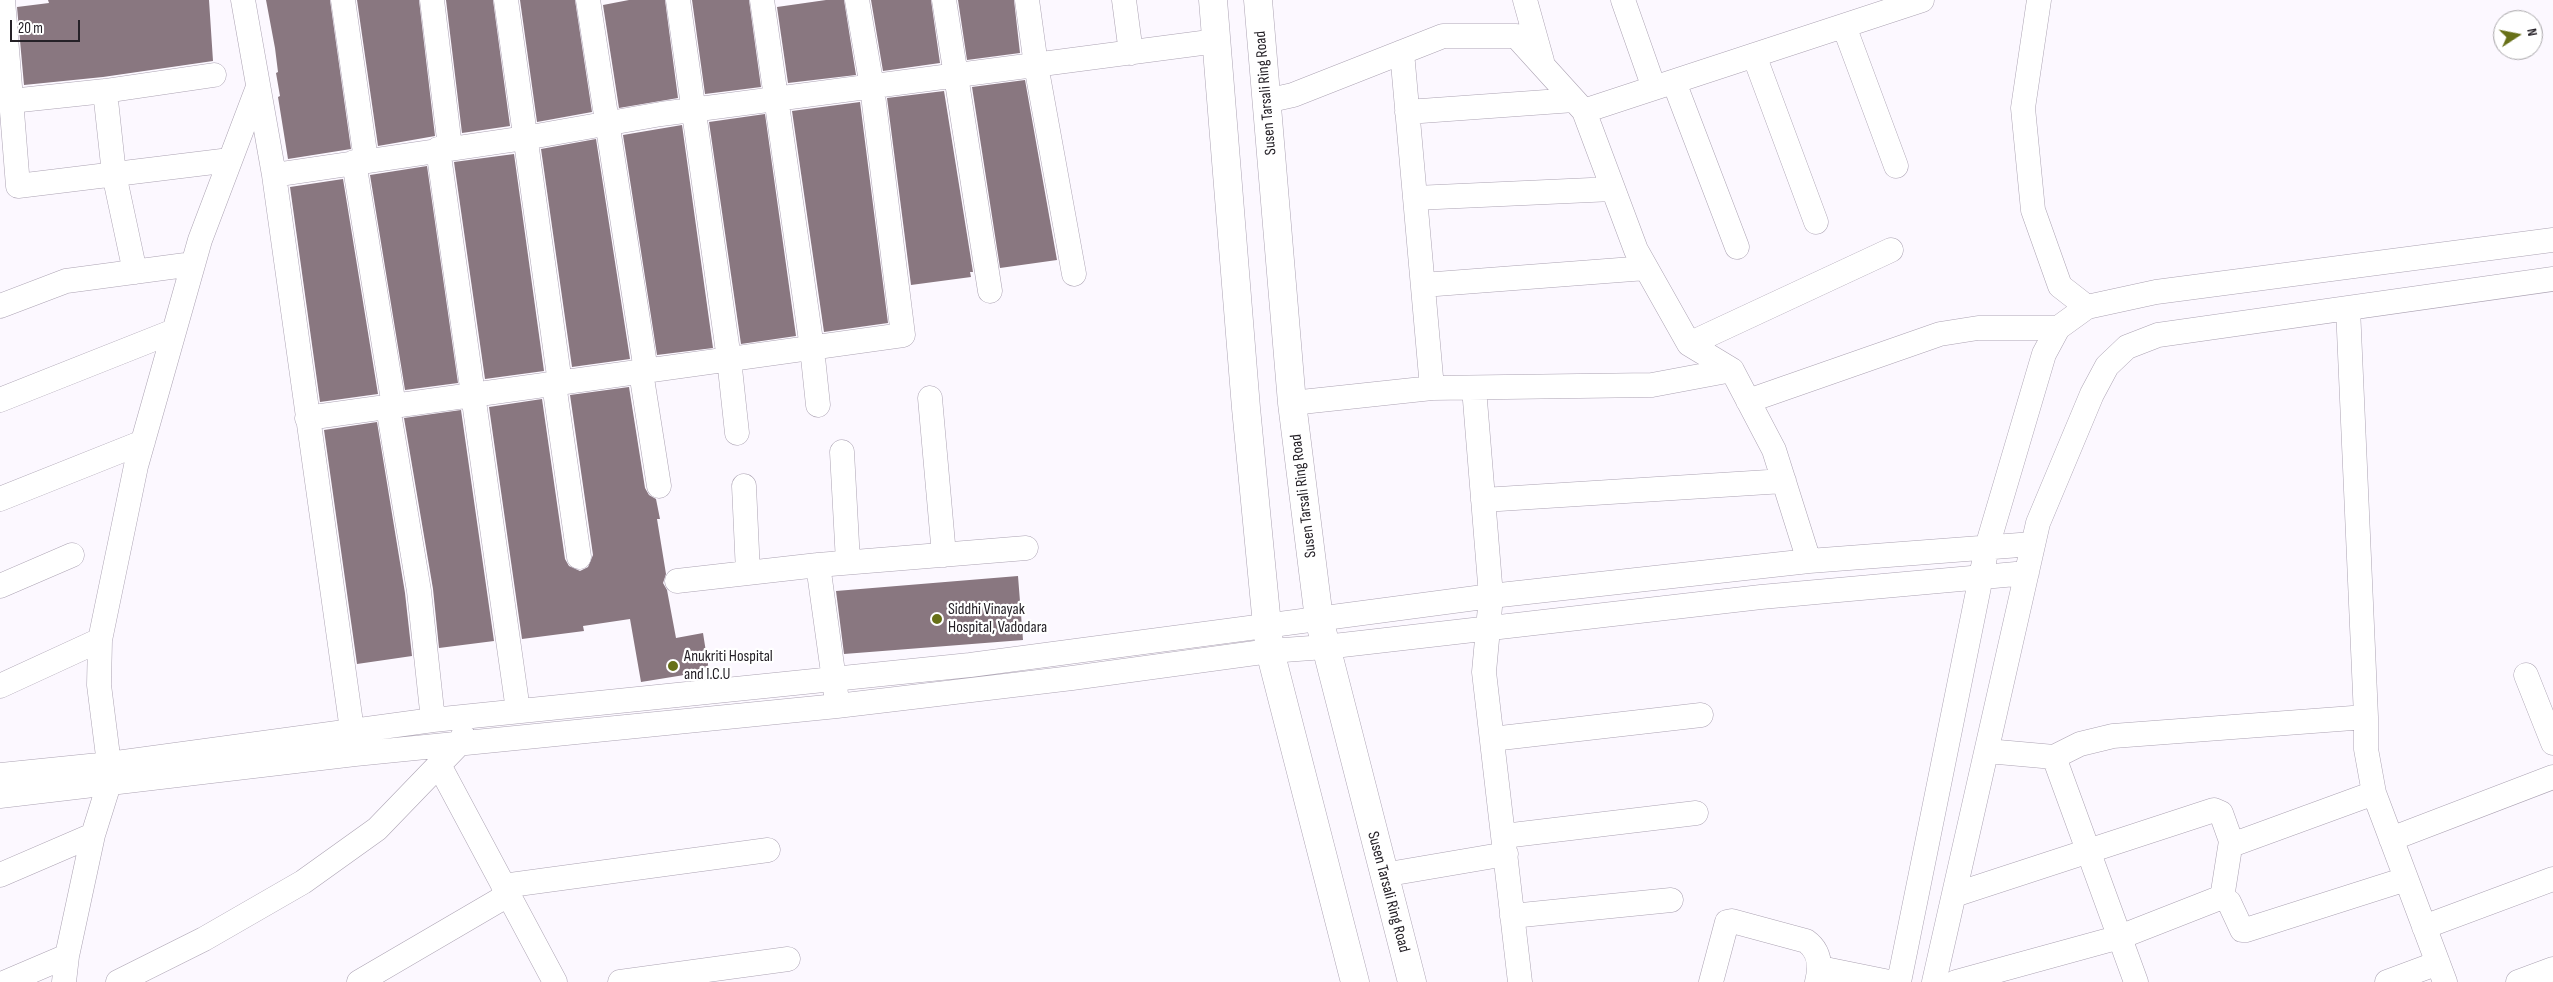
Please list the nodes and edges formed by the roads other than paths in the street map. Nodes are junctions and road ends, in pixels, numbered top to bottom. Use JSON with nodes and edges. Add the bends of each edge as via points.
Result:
{"nodes":[{"id":1,"x":3,"y":0,"type":"edge"},
{"id":2,"x":243,"y":0,"type":"edge"},
{"id":3,"x":343,"y":0,"type":"edge"},
{"id":4,"x":432,"y":0,"type":"edge"},
{"id":5,"x":506,"y":0,"type":"edge"},
{"id":6,"x":588,"y":0,"type":"edge"},
{"id":7,"x":678,"y":0,"type":"edge"},
{"id":8,"x":762,"y":0,"type":"edge"},
{"id":9,"x":857,"y":0,"type":"edge"},
{"id":10,"x":944,"y":0,"type":"edge"},
{"id":11,"x":1027,"y":0,"type":"edge"},
{"id":12,"x":1124,"y":0,"type":"edge"},
{"id":13,"x":1214,"y":0,"type":"edge"},
{"id":14,"x":1258,"y":0,"type":"edge"},
{"id":15,"x":1525,"y":0,"type":"edge"},
{"id":16,"x":1623,"y":0,"type":"edge"},
{"id":17,"x":2039,"y":0,"type":"edge"},
{"id":18,"x":1916,"y":1,"type":"edge"},
{"id":19,"x":1844,"y":26,"type":"junction"},
{"id":20,"x":1217,"y":42,"type":"junction"},
{"id":21,"x":1402,"y":52,"type":"junction"},
{"id":22,"x":1131,"y":53,"type":"junction"},
{"id":23,"x":1754,"y":55,"type":"junction"},
{"id":24,"x":1036,"y":65,"type":"junction"},
{"id":25,"x":1543,"y":65,"type":"junction"},
{"id":26,"x":214,"y":75,"type":"dead end"},
{"id":27,"x":956,"y":76,"type":"junction"},
{"id":28,"x":1664,"y":85,"type":"junction"},
{"id":29,"x":258,"y":86,"type":"junction"},
{"id":30,"x":872,"y":87,"type":"junction"},
{"id":31,"x":105,"y":91,"type":"junction"},
{"id":32,"x":776,"y":99,"type":"junction"},
{"id":33,"x":11,"y":101,"type":"junction"},
{"id":34,"x":1266,"y":101,"type":"junction"},
{"id":35,"x":1579,"y":106,"type":"junction"},
{"id":36,"x":694,"y":110,"type":"junction"},
{"id":37,"x":1407,"y":112,"type":"junction"},
{"id":38,"x":606,"y":123,"type":"junction"},
{"id":39,"x":525,"y":138,"type":"junction"},
{"id":40,"x":444,"y":148,"type":"junction"},
{"id":41,"x":230,"y":160,"type":"junction"},
{"id":42,"x":360,"y":161,"type":"junction"},
{"id":43,"x":1896,"y":166,"type":"dead end"},
{"id":44,"x":114,"y":174,"type":"junction"},
{"id":45,"x":274,"y":175,"type":"junction"},
{"id":46,"x":1613,"y":189,"type":"junction"},
{"id":47,"x":1415,"y":198,"type":"junction"},
{"id":48,"x":1816,"y":222,"type":"dead end"},
{"id":49,"x":2553,"y":240,"type":"edge"},
{"id":50,"x":1737,"y":247,"type":"dead end"},
{"id":51,"x":1890,"y":250,"type":"dead end"},
{"id":52,"x":193,"y":264,"type":"junction"},
{"id":53,"x":1646,"y":268,"type":"junction"},
{"id":54,"x":135,"y":272,"type":"junction"},
{"id":55,"x":1074,"y":274,"type":"dead end"},
{"id":56,"x":2553,"y":278,"type":"edge"},
{"id":57,"x":1423,"y":286,"type":"junction"},
{"id":58,"x":990,"y":291,"type":"dead end"},
{"id":59,"x":0,"y":306,"type":"edge"},
{"id":60,"x":2087,"y":307,"type":"junction"},
{"id":61,"x":2348,"y":308,"type":"junction"},
{"id":62,"x":2058,"y":328,"type":"junction"},
{"id":63,"x":174,"y":331,"type":"junction"},
{"id":64,"x":1689,"y":344,"type":"junction"},
{"id":65,"x":812,"y":348,"type":"junction"},
{"id":66,"x":729,"y":359,"type":"junction"},
{"id":67,"x":1732,"y":370,"type":"junction"},
{"id":68,"x":643,"y":371,"type":"junction"},
{"id":69,"x":557,"y":383,"type":"junction"},
{"id":70,"x":1432,"y":388,"type":"junction"},
{"id":71,"x":1474,"y":388,"type":"junction"},
{"id":72,"x":474,"y":395,"type":"junction"},
{"id":73,"x":930,"y":398,"type":"dead end"},
{"id":74,"x":0,"y":400,"type":"edge"},
{"id":75,"x":1748,"y":401,"type":"junction"},
{"id":76,"x":1292,"y":404,"type":"junction"},
{"id":77,"x":818,"y":405,"type":"dead end"},
{"id":78,"x":391,"y":407,"type":"junction"},
{"id":79,"x":307,"y":418,"type":"junction"},
{"id":80,"x":737,"y":433,"type":"dead end"},
{"id":81,"x":143,"y":442,"type":"junction"},
{"id":82,"x":842,"y":452,"type":"dead end"},
{"id":83,"x":1784,"y":481,"type":"junction"},
{"id":84,"x":658,"y":486,"type":"dead end"},
{"id":85,"x":744,"y":486,"type":"dead end"},
{"id":86,"x":0,"y":499,"type":"edge"},
{"id":87,"x":1483,"y":500,"type":"junction"},
{"id":88,"x":2033,"y":544,"type":"junction"},
{"id":89,"x":1987,"y":547,"type":"junction"},
{"id":90,"x":1026,"y":548,"type":"dead end"},
{"id":91,"x":72,"y":555,"type":"dead end"},
{"id":92,"x":944,"y":555,"type":"junction"},
{"id":93,"x":579,"y":557,"type":"dead end"},
{"id":94,"x":1809,"y":560,"type":"junction"},
{"id":95,"x":848,"y":562,"type":"junction"},
{"id":96,"x":818,"y":565,"type":"junction"},
{"id":97,"x":748,"y":573,"type":"junction"},
{"id":98,"x":2027,"y":573,"type":"junction"},
{"id":99,"x":1981,"y":577,"type":"junction"},
{"id":100,"x":677,"y":581,"type":"dead end"},
{"id":101,"x":0,"y":586,"type":"edge"},
{"id":102,"x":1491,"y":596,"type":"junction"},
{"id":103,"x":1319,"y":619,"type":"junction"},
{"id":104,"x":1489,"y":627,"type":"junction"},
{"id":105,"x":1268,"y":638,"type":"junction"},
{"id":106,"x":100,"y":640,"type":"junction"},
{"id":107,"x":1325,"y":647,"type":"junction"},
{"id":108,"x":2526,"y":675,"type":"dead end"},
{"id":109,"x":834,"y":679,"type":"junction"},
{"id":110,"x":0,"y":686,"type":"edge"},
{"id":111,"x":837,"y":706,"type":"junction"},
{"id":112,"x":518,"y":710,"type":"junction"},
{"id":113,"x":1701,"y":715,"type":"dead end"},
{"id":114,"x":472,"y":716,"type":"junction"},
{"id":115,"x":2366,"y":717,"type":"junction"},
{"id":116,"x":433,"y":720,"type":"junction"},
{"id":117,"x":352,"y":730,"type":"junction"},
{"id":118,"x":1492,"y":739,"type":"junction"},
{"id":119,"x":2552,"y":739,"type":"edge"},
{"id":120,"x":460,"y":743,"type":"junction"},
{"id":121,"x":1987,"y":751,"type":"junction"},
{"id":122,"x":2054,"y":758,"type":"junction"},
{"id":123,"x":438,"y":765,"type":"junction"},
{"id":124,"x":109,"y":774,"type":"junction"},
{"id":125,"x":0,"y":775,"type":"edge"},
{"id":126,"x":2553,"y":777,"type":"edge"},
{"id":127,"x":2374,"y":793,"type":"junction"},
{"id":128,"x":0,"y":796,"type":"edge"},
{"id":129,"x":1696,"y":813,"type":"dead end"},
{"id":130,"x":93,"y":835,"type":"junction"},
{"id":131,"x":2391,"y":839,"type":"junction"},
{"id":132,"x":2231,"y":841,"type":"junction"},
{"id":133,"x":1505,"y":845,"type":"junction"},
{"id":134,"x":768,"y":850,"type":"dead end"},
{"id":135,"x":2088,"y":851,"type":"junction"},
{"id":136,"x":0,"y":875,"type":"edge"},
{"id":137,"x":1383,"y":875,"type":"junction"},
{"id":138,"x":2406,"y":879,"type":"junction"},
{"id":139,"x":2553,"y":879,"type":"edge"},
{"id":140,"x":505,"y":890,"type":"junction"},
{"id":141,"x":1954,"y":895,"type":"junction"},
{"id":142,"x":2222,"y":898,"type":"junction"},
{"id":143,"x":1671,"y":900,"type":"dead end"},
{"id":144,"x":1512,"y":916,"type":"junction"},
{"id":145,"x":2424,"y":927,"type":"junction"},
{"id":146,"x":2120,"y":938,"type":"junction"},
{"id":147,"x":67,"y":956,"type":"junction"},
{"id":148,"x":788,"y":958,"type":"dead end"},
{"id":149,"x":2553,"y":969,"type":"edge"},
{"id":150,"x":2441,"y":973,"type":"edge"},
{"id":151,"x":1818,"y":975,"type":"edge"},
{"id":152,"x":6,"y":982,"type":"edge"},
{"id":153,"x":64,"y":982,"type":"edge"},
{"id":154,"x":118,"y":982,"type":"edge"},
{"id":155,"x":359,"y":982,"type":"edge"},
{"id":156,"x":555,"y":982,"type":"edge"},
{"id":157,"x":620,"y":982,"type":"edge"},
{"id":158,"x":1355,"y":982,"type":"edge"},
{"id":159,"x":1412,"y":982,"type":"edge"},
{"id":160,"x":1520,"y":982,"type":"edge"},
{"id":161,"x":1711,"y":982,"type":"edge"},
{"id":162,"x":1889,"y":982,"type":"edge"},
{"id":163,"x":1899,"y":982,"type":"edge"},
{"id":164,"x":1934,"y":982,"type":"edge"},
{"id":165,"x":1956,"y":982,"type":"edge"},
{"id":166,"x":2136,"y":982,"type":"edge"},
{"id":167,"x":2387,"y":982,"type":"edge"},
{"id":168,"x":2518,"y":982,"type":"edge"}],
"edges":[{"from":1,"to":33,"type":"street"},
{"from":2,"to":29,"type":"street"},
{"from":3,"to":42,"type":"street"},
{"from":4,"to":40,"type":"street"},
{"from":5,"to":39,"type":"street"},
{"from":6,"to":38,"type":"street"},
{"from":7,"to":36,"type":"street"},
{"from":8,"to":32,"type":"street"},
{"from":9,"to":30,"type":"street"},
{"from":10,"to":27,"type":"street"},
{"from":11,"to":24,"type":"street"},
{"from":12,"to":22,"type":"street"},
{"from":13,"to":20,"type":"main road"},
{"from":14,"to":34,"type":"main road","name":"Susen Tarsali Ring Road"},
{"from":15,"to":25,"type":"street"},
{"from":16,"to":28,"type":"street"},
{"from":17,"to":60,"type":"street","via":[[2023,108],[2034,210],[2060,286]]},
{"from":18,"to":19,"type":"street"},
{"from":19,"to":23,"type":"street"},
{"from":19,"to":43,"type":"street"},
{"from":20,"to":22,"type":"street"},
{"from":20,"to":105,"type":"main road"},
{"from":21,"to":25,"type":"street","via":[[1443,36],[1516,36]]},
{"from":21,"to":34,"type":"street","via":[[1293,95]]},
{"from":21,"to":37,"type":"street"},
{"from":22,"to":24,"type":"street"},
{"from":23,"to":28,"type":"street"},
{"from":23,"to":48,"type":"street"},
{"from":24,"to":27,"type":"street"},
{"from":24,"to":55,"type":"street"},
{"from":25,"to":35,"type":"street"},
{"from":26,"to":31,"type":"street"},
{"from":27,"to":30,"type":"street"},
{"from":27,"to":58,"type":"street"},
{"from":28,"to":35,"type":"street"},
{"from":28,"to":50,"type":"street"},
{"from":29,"to":41,"type":"street"},
{"from":29,"to":45,"type":"street"},
{"from":30,"to":32,"type":"street"},
{"from":30,"to":65,"type":"street","via":[[903,335]]},
{"from":31,"to":33,"type":"street"},
{"from":31,"to":44,"type":"street"},
{"from":32,"to":36,"type":"street"},
{"from":32,"to":65,"type":"street"},
{"from":33,"to":44,"type":"street","via":[[18,186]]},
{"from":34,"to":76,"type":"main road","name":"Susen Tarsali Ring Road"},
{"from":35,"to":37,"type":"street"},
{"from":35,"to":46,"type":"street"},
{"from":36,"to":38,"type":"street"},
{"from":36,"to":66,"type":"street"},
{"from":37,"to":47,"type":"street"},
{"from":38,"to":39,"type":"street"},
{"from":38,"to":68,"type":"street"},
{"from":39,"to":40,"type":"street"},
{"from":39,"to":69,"type":"street"},
{"from":40,"to":42,"type":"street"},
{"from":40,"to":72,"type":"street"},
{"from":41,"to":44,"type":"street"},
{"from":41,"to":52,"type":"street"},
{"from":42,"to":45,"type":"street"},
{"from":42,"to":78,"type":"street"},
{"from":44,"to":54,"type":"street"},
{"from":45,"to":79,"type":"street"},
{"from":46,"to":47,"type":"street"},
{"from":46,"to":53,"type":"street"},
{"from":47,"to":57,"type":"street"},
{"from":49,"to":60,"type":"street","via":[[2156,292]]},
{"from":51,"to":64,"type":"street"},
{"from":52,"to":54,"type":"street"},
{"from":52,"to":63,"type":"street"},
{"from":53,"to":57,"type":"street"},
{"from":53,"to":64,"type":"street"},
{"from":54,"to":59,"type":"street","via":[[66,281]]},
{"from":56,"to":61,"type":"street"},
{"from":57,"to":70,"type":"street"},
{"from":60,"to":62,"type":"street"},
{"from":61,"to":88,"type":"street","via":[[2158,335],[2127,347],[2107,366],[2092,394],[2038,523]]},
{"from":61,"to":115,"type":"street"},
{"from":62,"to":75,"type":"street","via":[[1978,328],[1940,334]]},
{"from":62,"to":89,"type":"street","via":[[2044,354]]},
{"from":63,"to":74,"type":"street"},
{"from":63,"to":81,"type":"street"},
{"from":64,"to":67,"type":"street"},
{"from":65,"to":66,"type":"street"},
{"from":65,"to":77,"type":"street"},
{"from":66,"to":68,"type":"street"},
{"from":66,"to":80,"type":"street"},
{"from":67,"to":71,"type":"street","via":[[1652,385]]},
{"from":67,"to":75,"type":"street"},
{"from":68,"to":69,"type":"street"},
{"from":68,"to":84,"type":"street"},
{"from":69,"to":72,"type":"street"},
{"from":69,"to":93,"type":"street"},
{"from":70,"to":71,"type":"street"},
{"from":70,"to":76,"type":"street"},
{"from":71,"to":87,"type":"street"},
{"from":72,"to":78,"type":"street"},
{"from":72,"to":112,"type":"street"},
{"from":73,"to":92,"type":"street"},
{"from":75,"to":83,"type":"street","via":[[1774,450]]},
{"from":76,"to":103,"type":"main road","name":"Susen Tarsali Ring Road"},
{"from":78,"to":79,"type":"street"},
{"from":78,"to":116,"type":"street","via":[[419,591]]},
{"from":79,"to":117,"type":"street"},
{"from":81,"to":86,"type":"street"},
{"from":81,"to":106,"type":"street"},
{"from":82,"to":95,"type":"street"},
{"from":83,"to":87,"type":"street"},
{"from":83,"to":94,"type":"street"},
{"from":85,"to":97,"type":"street"},
{"from":87,"to":102,"type":"street"},
{"from":88,"to":89,"type":"street"},
{"from":88,"to":98,"type":"street"},
{"from":89,"to":94,"type":"street"},
{"from":89,"to":99,"type":"street"},
{"from":90,"to":92,"type":"street"},
{"from":91,"to":101,"type":"street"},
{"from":92,"to":95,"type":"street"},
{"from":94,"to":102,"type":"street"},
{"from":95,"to":96,"type":"street"},
{"from":96,"to":97,"type":"street"},
{"from":96,"to":109,"type":"street"},
{"from":97,"to":100,"type":"street"},
{"from":98,"to":99,"type":"street"},
{"from":98,"to":121,"type":"street"},
{"from":99,"to":104,"type":"street"},
{"from":99,"to":163,"type":"street"},
{"from":102,"to":103,"type":"street"},
{"from":102,"to":104,"type":"street"},
{"from":103,"to":105,"type":"street"},
{"from":103,"to":107,"type":"main road","name":"Susen Tarsali Ring Road"},
{"from":104,"to":107,"type":"street"},
{"from":104,"to":118,"type":"street","via":[[1484,672]]},
{"from":105,"to":107,"type":"street"},
{"from":105,"to":109,"type":"street"},
{"from":105,"to":111,"type":"street","via":[[1072,678]]},
{"from":105,"to":158,"type":"main road"},
{"from":106,"to":110,"type":"street"},
{"from":106,"to":124,"type":"street","via":[[99,685]]},
{"from":107,"to":137,"type":"main road","name":"Susen Tarsali Ring Road"},
{"from":108,"to":119,"type":"street"},
{"from":109,"to":111,"type":"street"},
{"from":109,"to":112,"type":"street"},
{"from":111,"to":120,"type":"street"},
{"from":112,"to":114,"type":"street"},
{"from":113,"to":118,"type":"street"},
{"from":114,"to":116,"type":"street"},
{"from":114,"to":120,"type":"street"},
{"from":115,"to":122,"type":"street","via":[[2113,736],[2080,744]]},
{"from":115,"to":127,"type":"street","via":[[2366,749]]},
{"from":116,"to":117,"type":"street"},
{"from":117,"to":124,"type":"street"},
{"from":118,"to":133,"type":"street"},
{"from":120,"to":123,"type":"street"},
{"from":120,"to":124,"type":"street"},
{"from":121,"to":122,"type":"street"},
{"from":121,"to":141,"type":"street"},
{"from":122,"to":135,"type":"street"},
{"from":123,"to":140,"type":"street"},
{"from":123,"to":154,"type":"street","via":[[377,829],[303,882],[204,939]]},
{"from":124,"to":125,"type":"street"},
{"from":124,"to":128,"type":"street"},
{"from":124,"to":130,"type":"street"},
{"from":126,"to":131,"type":"street"},
{"from":127,"to":131,"type":"street"},
{"from":127,"to":132,"type":"street","via":[[2237,842]]},
{"from":129,"to":133,"type":"street"},
{"from":130,"to":136,"type":"street"},
{"from":130,"to":147,"type":"street"},
{"from":131,"to":138,"type":"street"},
{"from":132,"to":135,"type":"street","via":[[2221,813],[2214,810]]},
{"from":132,"to":142,"type":"street"},
{"from":133,"to":137,"type":"street"},
{"from":133,"to":144,"type":"street"},
{"from":134,"to":140,"type":"street"},
{"from":135,"to":141,"type":"street"},
{"from":135,"to":146,"type":"street"},
{"from":137,"to":159,"type":"main road","name":"Susen Tarsali Ring Road"},
{"from":138,"to":142,"type":"street","via":[[2246,930],[2242,930],[2229,902]]},
{"from":138,"to":145,"type":"street"},
{"from":139,"to":145,"type":"street"},
{"from":140,"to":155,"type":"street"},
{"from":140,"to":156,"type":"street"},
{"from":141,"to":164,"type":"street"},
{"from":142,"to":146,"type":"street"},
{"from":143,"to":144,"type":"street"},
{"from":144,"to":160,"type":"street"},
{"from":145,"to":150,"type":"street"},
{"from":146,"to":165,"type":"street"},
{"from":146,"to":166,"type":"street"},
{"from":147,"to":152,"type":"street"},
{"from":147,"to":153,"type":"street"},
{"from":148,"to":157,"type":"street"},
{"from":149,"to":168,"type":"street"},
{"from":150,"to":167,"type":"street"},
{"from":151,"to":161,"type":"street","via":[[1815,948],[1806,940],[1732,921],[1727,922]]},
{"from":151,"to":162,"type":"street"}]}
